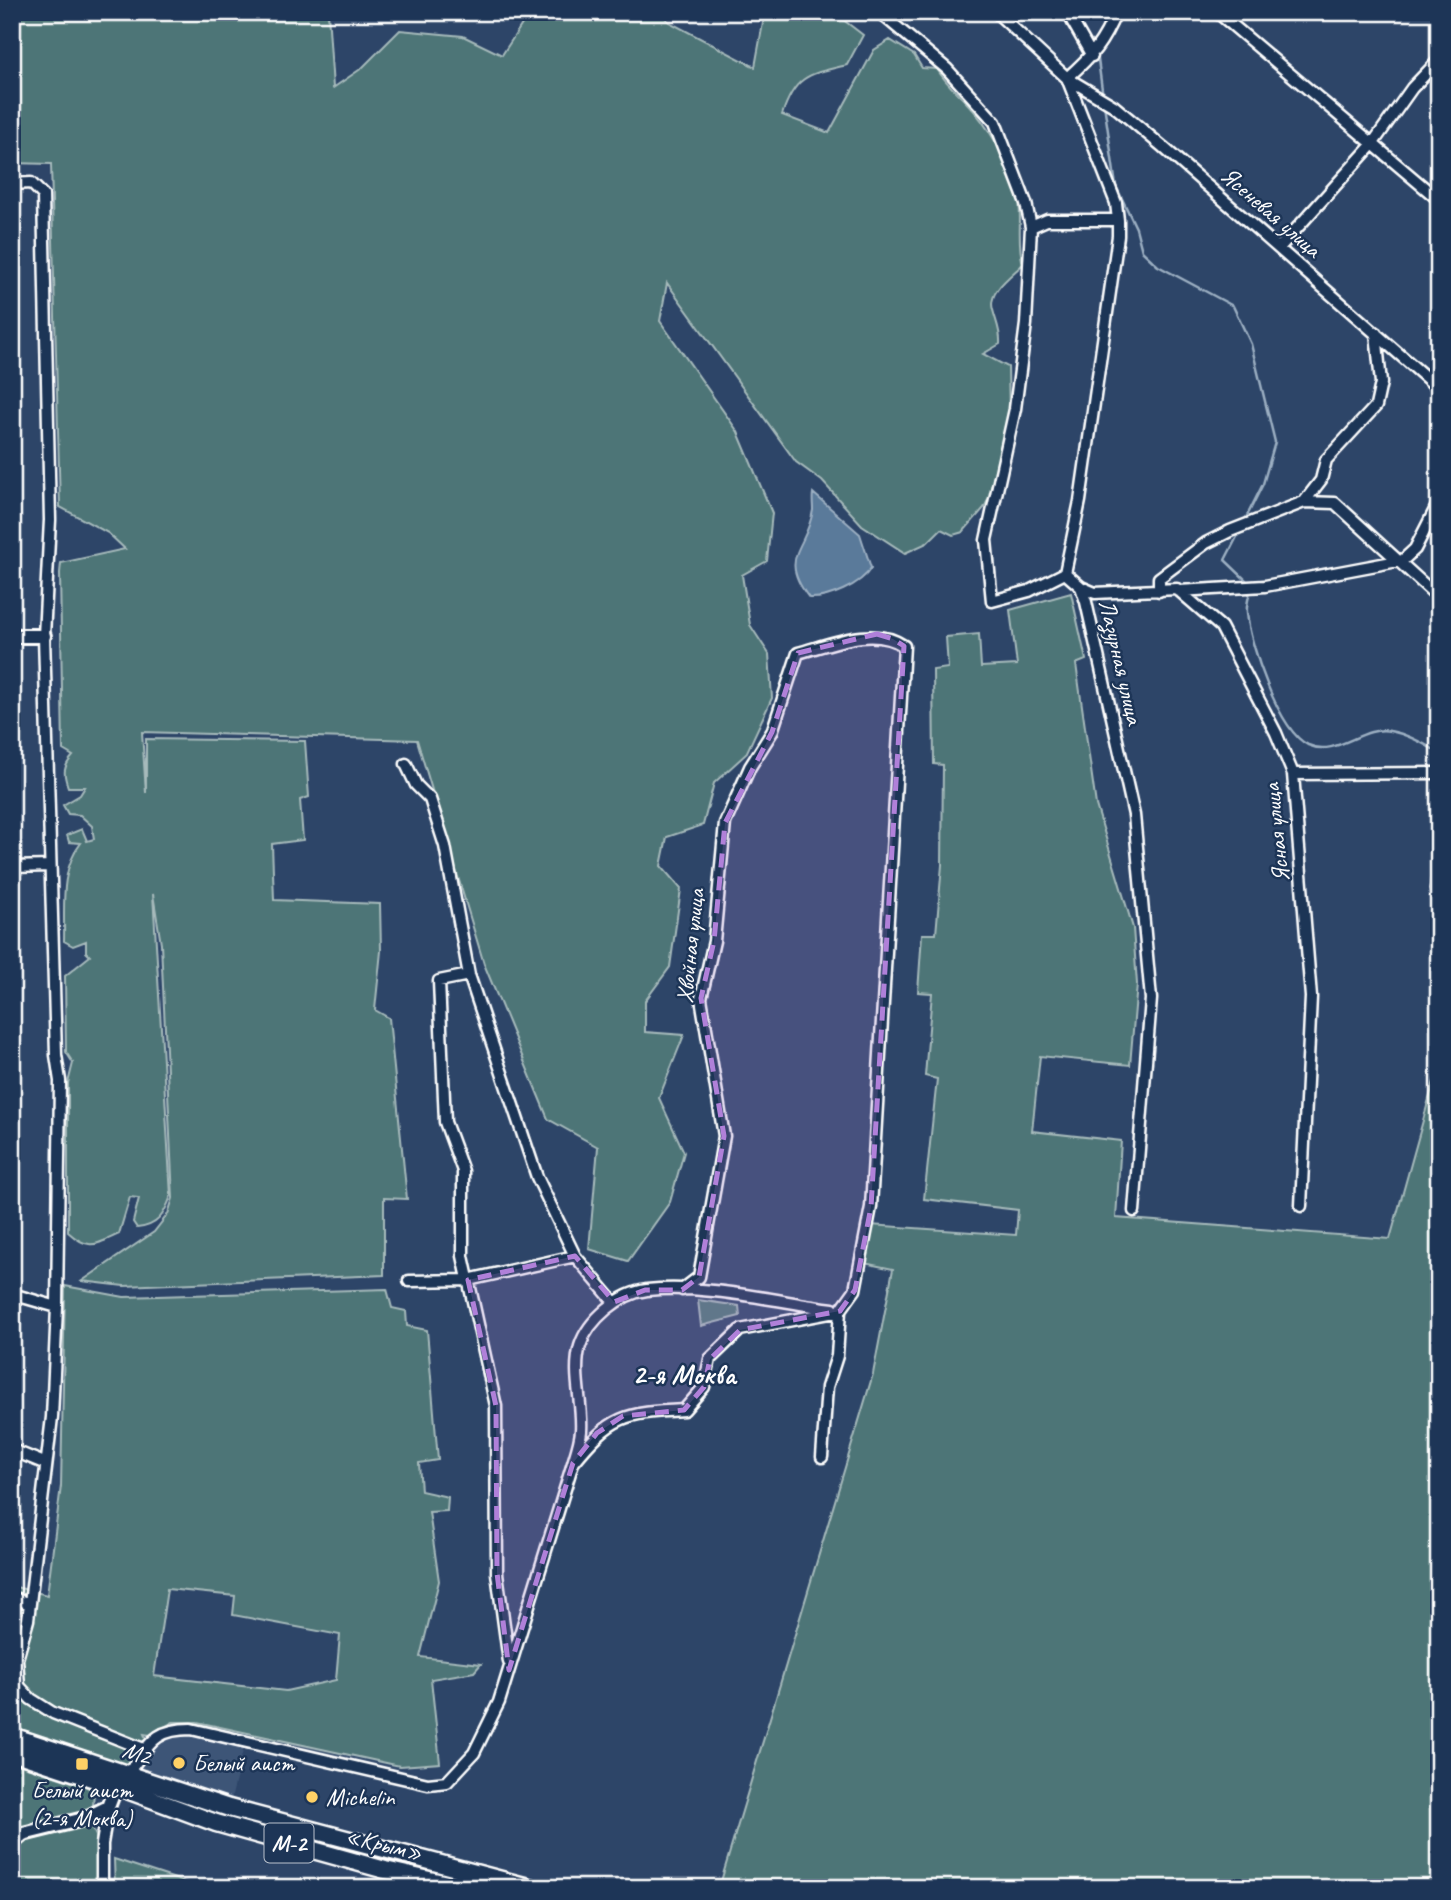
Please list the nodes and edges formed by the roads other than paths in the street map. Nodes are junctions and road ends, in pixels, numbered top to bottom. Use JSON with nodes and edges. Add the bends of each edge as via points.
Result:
{"nodes":[{"id":1,"x":878,"y":12,"type":"edge"},
{"id":2,"x":996,"y":12,"type":"edge"},
{"id":3,"x":1068,"y":12,"type":"edge"},
{"id":4,"x":1116,"y":12,"type":"edge"},
{"id":5,"x":1217,"y":12,"type":"edge"},
{"id":6,"x":1093,"y":56,"type":"junction"},
{"id":7,"x":1439,"y":60,"type":"edge"},
{"id":8,"x":1067,"y":78,"type":"junction"},
{"id":9,"x":1371,"y":146,"type":"junction"},
{"id":10,"x":12,"y":184,"type":"edge"},
{"id":11,"x":1439,"y":200,"type":"edge"},
{"id":12,"x":1118,"y":220,"type":"junction"},
{"id":13,"x":1031,"y":227,"type":"junction"},
{"id":14,"x":1280,"y":247,"type":"junction"},
{"id":15,"x":1376,"y":333,"type":"junction"},
{"id":16,"x":1439,"y":389,"type":"edge"},
{"id":17,"x":1304,"y":502,"type":"junction"},
{"id":18,"x":1439,"y":502,"type":"edge"},
{"id":19,"x":1398,"y":561,"type":"junction"},
{"id":20,"x":1065,"y":573,"type":"junction"},
{"id":21,"x":1081,"y":587,"type":"junction"},
{"id":22,"x":1159,"y":591,"type":"junction"},
{"id":23,"x":1179,"y":591,"type":"junction"},
{"id":24,"x":1439,"y":598,"type":"edge"},
{"id":25,"x":12,"y":636,"type":"edge"},
{"id":26,"x":44,"y":636,"type":"junction"},
{"id":27,"x":406,"y":764,"type":"dead end"},
{"id":28,"x":1439,"y":773,"type":"edge"},
{"id":29,"x":1293,"y":774,"type":"junction"},
{"id":30,"x":50,"y":866,"type":"junction"},
{"id":31,"x":12,"y":867,"type":"edge"},
{"id":32,"x":1439,"y":867,"type":"edge"},
{"id":33,"x":1439,"y":909,"type":"edge"},
{"id":34,"x":469,"y":975,"type":"junction"},
{"id":35,"x":1301,"y":1206,"type":"dead end"},
{"id":36,"x":1134,"y":1211,"type":"dead end"},
{"id":37,"x":575,"y":1256,"type":"junction"},
{"id":38,"x":468,"y":1280,"type":"junction"},
{"id":39,"x":409,"y":1281,"type":"dead end"},
{"id":40,"x":682,"y":1290,"type":"junction"},
{"id":41,"x":12,"y":1294,"type":"edge"},
{"id":42,"x":614,"y":1301,"type":"junction"},
{"id":43,"x":57,"y":1307,"type":"junction"},
{"id":44,"x":841,"y":1311,"type":"junction"},
{"id":45,"x":12,"y":1450,"type":"edge"},
{"id":46,"x":822,"y":1457,"type":"dead end"},
{"id":47,"x":44,"y":1463,"type":"junction"},
{"id":48,"x":573,"y":1463,"type":"junction"},
{"id":49,"x":12,"y":1597,"type":"edge"},
{"id":50,"x":29,"y":1604,"type":"junction"},
{"id":51,"x":509,"y":1670,"type":"junction"},
{"id":52,"x":12,"y":1736,"type":"edge"},
{"id":53,"x":146,"y":1749,"type":"junction"},
{"id":54,"x":12,"y":1752,"type":"edge"},
{"id":55,"x":121,"y":1780,"type":"junction"},
{"id":56,"x":108,"y":1807,"type":"junction"},
{"id":57,"x":12,"y":1843,"type":"edge"},
{"id":58,"x":102,"y":1888,"type":"edge"},
{"id":59,"x":465,"y":1888,"type":"edge"},
{"id":60,"x":532,"y":1888,"type":"edge"}],
"edges":[{"from":1,"to":13,"type":"street","via":[[947,69],[995,122]]},
{"from":2,"to":8,"type":"street"},
{"from":3,"to":6,"type":"street"},
{"from":4,"to":6,"type":"street"},
{"from":5,"to":9,"type":"street"},
{"from":6,"to":8,"type":"street"},
{"from":7,"to":9,"type":"street","via":[[1412,88]]},
{"from":8,"to":12,"type":"street","via":[[1116,203]]},
{"from":8,"to":14,"type":"street","name":"Ясеневая улица","via":[[1114,106]]},
{"from":9,"to":11,"type":"street"},
{"from":9,"to":14,"type":"street"},
{"from":10,"to":26,"type":"street","via":[[31,183],[43,195],[50,520]]},
{"from":12,"to":13,"type":"street","via":[[1047,220]]},
{"from":12,"to":20,"type":"street","via":[[1097,388]]},
{"from":13,"to":20,"type":"street","via":[[1026,324],[1015,409],[986,540],[992,601],[1028,591]]},
{"from":14,"to":15,"type":"street","name":"Ясеневая улица"},
{"from":15,"to":16,"type":"street","name":"Ясеневая улица"},
{"from":15,"to":17,"type":"street","via":[[1381,383],[1376,407],[1326,460],[1321,480]]},
{"from":17,"to":19,"type":"street","via":[[1335,503]]},
{"from":17,"to":22,"type":"street","via":[[1206,543],[1159,578]]},
{"from":18,"to":19,"type":"street","via":[[1415,549]]},
{"from":19,"to":23,"type":"street","via":[[1265,586]]},
{"from":19,"to":24,"type":"street"},
{"from":20,"to":21,"type":"street","name":"Лазурная улица"},
{"from":21,"to":22,"type":"street","via":[[1095,593]]},
{"from":21,"to":36,"type":"street","name":"Лазурная улица","via":[[1134,816],[1151,999]]},
{"from":22,"to":23,"type":"street"},
{"from":23,"to":29,"type":"street","name":"Ясная улица","via":[[1221,626]]},
{"from":25,"to":26,"type":"street"},
{"from":26,"to":30,"type":"street"},
{"from":27,"to":34,"type":"street","via":[[416,785],[430,799],[445,846]]},
{"from":28,"to":29,"type":"street"},
{"from":29,"to":35,"type":"street","name":"Ясная улица","via":[[1311,996]]},
{"from":30,"to":31,"type":"street"},
{"from":30,"to":43,"type":"street","via":[[60,1081]]},
{"from":32,"to":33,"type":"street"},
{"from":34,"to":37,"type":"street","via":[[537,1177]]},
{"from":34,"to":38,"type":"street","via":[[439,982],[445,1122],[463,1171],[463,1256]]},
{"from":37,"to":38,"type":"street"},
{"from":37,"to":42,"type":"street"},
{"from":38,"to":39,"type":"street"},
{"from":38,"to":51,"type":"street","via":[[496,1406],[497,1573]]},
{"from":40,"to":42,"type":"street","via":[[645,1290]]},
{"from":40,"to":44,"type":"street"},
{"from":40,"to":44,"type":"street","name":"Хвойная улица","via":[[699,1277],[723,1136],[701,998],[714,941],[725,823],[772,732],[798,653],[877,634],[904,646],[871,1207],[855,1290]]},
{"from":41,"to":43,"type":"street"},
{"from":42,"to":48,"type":"street","via":[[580,1344],[581,1432]]},
{"from":43,"to":47,"type":"street","via":[[52,1417]]},
{"from":44,"to":46,"type":"street","via":[[837,1356],[827,1387]]},
{"from":44,"to":48,"type":"street","via":[[740,1330],[710,1359],[704,1387],[684,1410],[623,1416],[597,1433]]},
{"from":45,"to":47,"type":"street"},
{"from":47,"to":50,"type":"street"},
{"from":48,"to":51,"type":"street"},
{"from":49,"to":50,"type":"street"},
{"from":50,"to":53,"type":"street","via":[[17,1660],[19,1686],[53,1713]]},
{"from":51,"to":53,"type":"street","via":[[474,1753],[447,1782],[428,1784],[191,1729],[170,1729]]},
{"from":52,"to":55,"type":"highway","name":"М2"},
{"from":53,"to":55,"type":"street"},
{"from":54,"to":55,"type":"highway","name":"«Крым»","number":"М-2"},
{"from":55,"to":56,"type":"street"},
{"from":55,"to":59,"type":"highway","name":"«Крым»","number":"М-2","via":[[216,1823]]},
{"from":55,"to":60,"type":"highway","name":"М2"},
{"from":56,"to":57,"type":"street","via":[[84,1819],[23,1834]]},
{"from":56,"to":58,"type":"street"}]}
